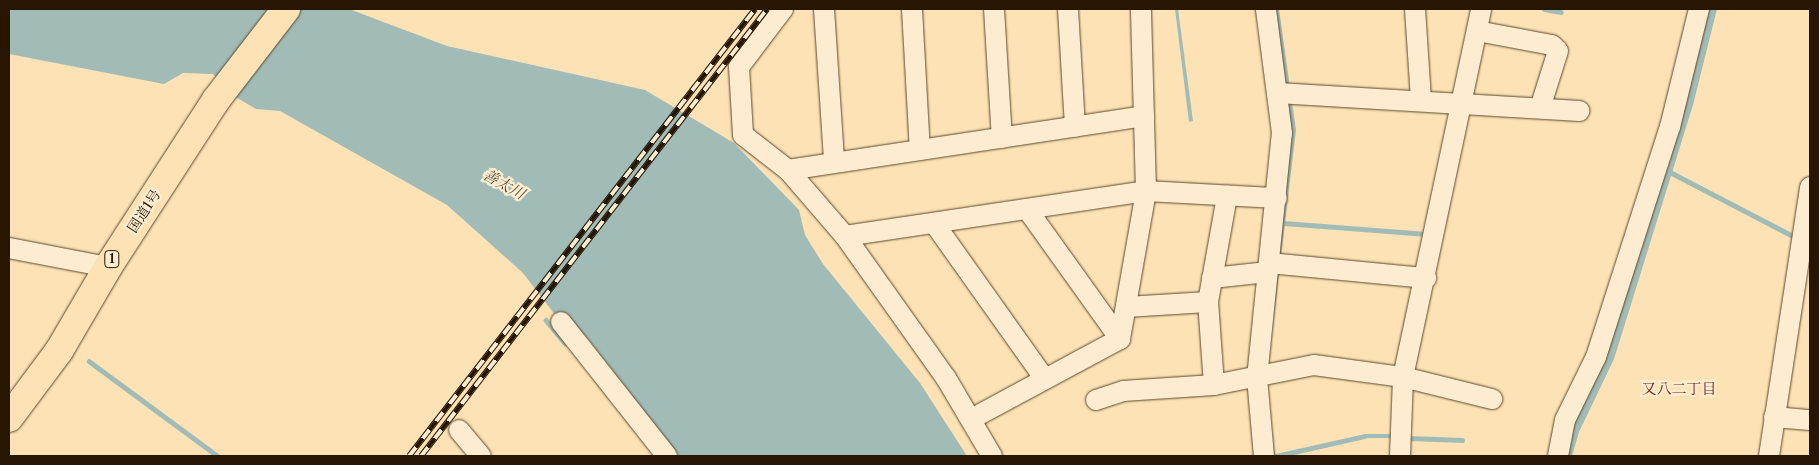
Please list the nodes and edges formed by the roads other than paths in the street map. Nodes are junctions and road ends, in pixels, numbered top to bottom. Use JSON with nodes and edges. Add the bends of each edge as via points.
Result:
{"nodes":[{"id":1,"x":286,"y":9,"type":"edge"},
{"id":2,"x":784,"y":9,"type":"edge"},
{"id":3,"x":824,"y":9,"type":"edge"},
{"id":4,"x":912,"y":9,"type":"edge"},
{"id":5,"x":994,"y":9,"type":"edge"},
{"id":6,"x":1068,"y":9,"type":"edge"},
{"id":7,"x":1142,"y":9,"type":"edge"},
{"id":8,"x":1266,"y":9,"type":"edge"},
{"id":9,"x":1415,"y":9,"type":"edge"},
{"id":10,"x":1481,"y":9,"type":"edge"},
{"id":11,"x":1699,"y":9,"type":"edge"},
{"id":12,"x":1478,"y":31,"type":"junction"},
{"id":13,"x":1285,"y":93,"type":"junction"},
{"id":14,"x":1421,"y":100,"type":"junction"},
{"id":15,"x":1459,"y":103,"type":"junction"},
{"id":16,"x":1540,"y":108,"type":"junction"},
{"id":17,"x":1579,"y":111,"type":"dead end"},
{"id":18,"x":1144,"y":116,"type":"junction"},
{"id":19,"x":1075,"y":127,"type":"junction"},
{"id":20,"x":1002,"y":138,"type":"junction"},
{"id":21,"x":920,"y":150,"type":"junction"},
{"id":22,"x":834,"y":161,"type":"junction"},
{"id":23,"x":788,"y":170,"type":"junction"},
{"id":24,"x":1810,"y":187,"type":"edge"},
{"id":25,"x":1146,"y":191,"type":"junction"},
{"id":26,"x":1227,"y":196,"type":"junction"},
{"id":27,"x":1277,"y":198,"type":"junction"},
{"id":28,"x":1027,"y":209,"type":"junction"},
{"id":29,"x":934,"y":223,"type":"junction"},
{"id":30,"x":845,"y":236,"type":"junction"},
{"id":31,"x":9,"y":248,"type":"edge"},
{"id":32,"x":1273,"y":266,"type":"junction"},
{"id":33,"x":108,"y":267,"type":"junction"},
{"id":34,"x":1212,"y":278,"type":"junction"},
{"id":35,"x":1426,"y":278,"type":"junction"},
{"id":36,"x":1804,"y":278,"type":"edge"},
{"id":37,"x":1208,"y":302,"type":"junction"},
{"id":38,"x":1126,"y":307,"type":"junction"},
{"id":39,"x":562,"y":322,"type":"dead end"},
{"id":40,"x":1120,"y":339,"type":"junction"},
{"id":41,"x":1262,"y":377,"type":"junction"},
{"id":42,"x":1403,"y":377,"type":"junction"},
{"id":43,"x":1046,"y":379,"type":"junction"},
{"id":44,"x":1214,"y":385,"type":"junction"},
{"id":45,"x":1492,"y":399,"type":"dead end"},
{"id":46,"x":1096,"y":400,"type":"dead end"},
{"id":47,"x":1774,"y":416,"type":"junction"},
{"id":48,"x":9,"y":418,"type":"edge"},
{"id":49,"x":973,"y":418,"type":"junction"},
{"id":50,"x":1810,"y":420,"type":"edge"},
{"id":51,"x":459,"y":430,"type":"dead end"},
{"id":52,"x":481,"y":456,"type":"edge"},
{"id":53,"x":667,"y":456,"type":"edge"},
{"id":54,"x":992,"y":456,"type":"edge"},
{"id":55,"x":1264,"y":456,"type":"edge"},
{"id":56,"x":1400,"y":456,"type":"edge"},
{"id":57,"x":1558,"y":456,"type":"edge"},
{"id":58,"x":1769,"y":456,"type":"edge"}],
"edges":[{"from":1,"to":33,"type":"highway","name":"国道1号","number":"1","via":[[216,100]]},
{"from":2,"to":23,"type":"street","via":[[739,66],[743,135]]},
{"from":3,"to":22,"type":"street"},
{"from":4,"to":21,"type":"street"},
{"from":5,"to":20,"type":"street"},
{"from":6,"to":19,"type":"street"},
{"from":7,"to":18,"type":"street"},
{"from":8,"to":13,"type":"street"},
{"from":9,"to":14,"type":"street"},
{"from":10,"to":12,"type":"street"},
{"from":11,"to":57,"type":"street","via":[[1670,127],[1596,357],[1565,420]]},
{"from":12,"to":15,"type":"street"},
{"from":12,"to":16,"type":"street","via":[[1552,44],[1558,52]]},
{"from":13,"to":14,"type":"street"},
{"from":13,"to":27,"type":"street"},
{"from":14,"to":15,"type":"street"},
{"from":15,"to":16,"type":"street"},
{"from":15,"to":35,"type":"street"},
{"from":16,"to":17,"type":"street"},
{"from":18,"to":19,"type":"street"},
{"from":18,"to":25,"type":"street"},
{"from":19,"to":20,"type":"street"},
{"from":20,"to":21,"type":"street"},
{"from":21,"to":22,"type":"street"},
{"from":22,"to":23,"type":"street"},
{"from":23,"to":30,"type":"street"},
{"from":24,"to":36,"type":"street"},
{"from":25,"to":26,"type":"street"},
{"from":25,"to":28,"type":"street"},
{"from":25,"to":38,"type":"street"},
{"from":26,"to":27,"type":"street"},
{"from":26,"to":34,"type":"street"},
{"from":27,"to":32,"type":"street"},
{"from":28,"to":29,"type":"street"},
{"from":28,"to":40,"type":"street"},
{"from":29,"to":30,"type":"street"},
{"from":29,"to":43,"type":"street"},
{"from":30,"to":49,"type":"street"},
{"from":31,"to":33,"type":"street"},
{"from":32,"to":34,"type":"street"},
{"from":32,"to":35,"type":"street"},
{"from":32,"to":41,"type":"street"},
{"from":33,"to":48,"type":"highway","name":"国道1号","number":"1","via":[[59,352]]},
{"from":34,"to":37,"type":"street"},
{"from":35,"to":42,"type":"street"},
{"from":36,"to":47,"type":"street"},
{"from":37,"to":38,"type":"street"},
{"from":37,"to":44,"type":"street"},
{"from":38,"to":40,"type":"street"},
{"from":39,"to":53,"type":"street"},
{"from":40,"to":43,"type":"street"},
{"from":41,"to":42,"type":"street","via":[[1314,365]]},
{"from":41,"to":44,"type":"street"},
{"from":41,"to":55,"type":"street"},
{"from":42,"to":45,"type":"street"},
{"from":42,"to":56,"type":"street"},
{"from":43,"to":49,"type":"street"},
{"from":44,"to":46,"type":"street","via":[[1123,391]]},
{"from":47,"to":50,"type":"street"},
{"from":47,"to":58,"type":"street"},
{"from":49,"to":54,"type":"street"},
{"from":51,"to":52,"type":"street"}]}
